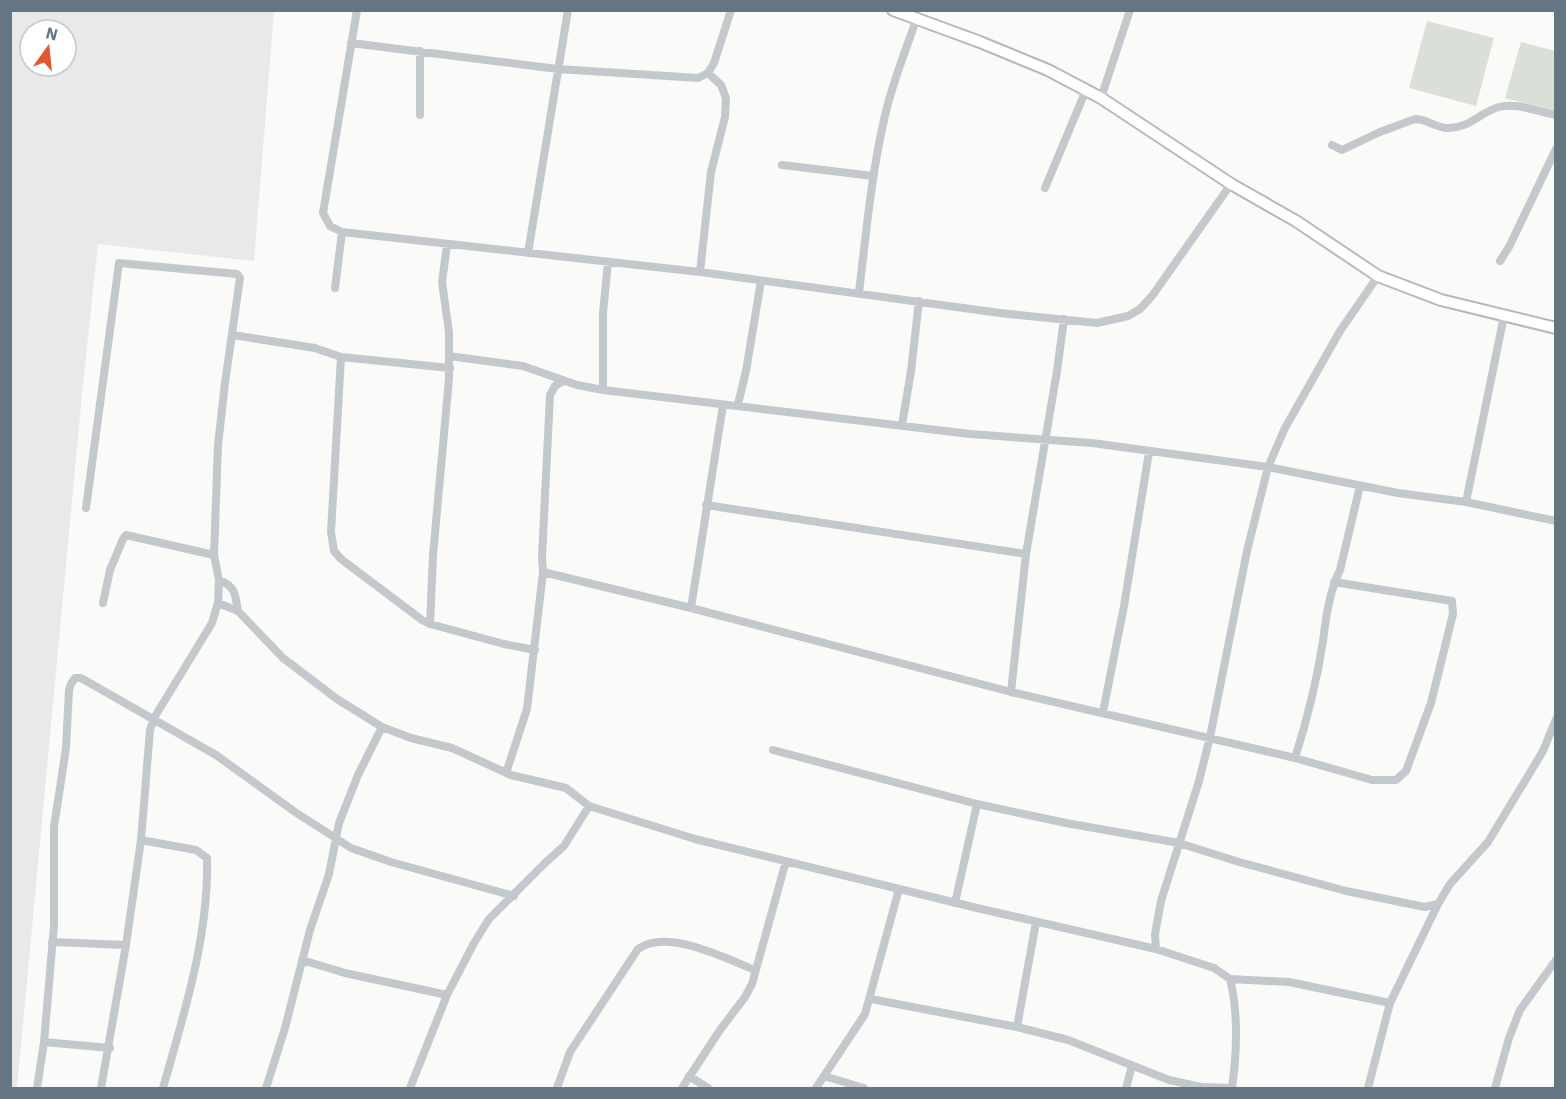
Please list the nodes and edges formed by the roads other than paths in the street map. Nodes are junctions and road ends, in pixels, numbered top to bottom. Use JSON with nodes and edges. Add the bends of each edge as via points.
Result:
{"nodes":[{"id":1,"x":357,"y":10,"type":"edge"},
{"id":2,"x":568,"y":10,"type":"edge"},
{"id":3,"x":731,"y":10,"type":"edge"},
{"id":4,"x":893,"y":10,"type":"edge"},
{"id":5,"x":1130,"y":10,"type":"edge"},
{"id":6,"x":916,"y":20,"type":"junction"},
{"id":7,"x":351,"y":44,"type":"junction"},
{"id":8,"x":420,"y":51,"type":"junction"},
{"id":9,"x":558,"y":69,"type":"junction"},
{"id":10,"x":708,"y":73,"type":"junction"},
{"id":11,"x":1086,"y":90,"type":"junction"},
{"id":12,"x":1101,"y":98,"type":"junction"},
{"id":13,"x":420,"y":115,"type":"dead end"},
{"id":14,"x":1556,"y":115,"type":"edge"},
{"id":15,"x":1332,"y":145,"type":"dead end"},
{"id":16,"x":1556,"y":149,"type":"edge"},
{"id":17,"x":782,"y":165,"type":"dead end"},
{"id":18,"x":873,"y":176,"type":"junction"},
{"id":19,"x":1231,"y":184,"type":"junction"},
{"id":20,"x":1045,"y":188,"type":"dead end"},
{"id":21,"x":342,"y":232,"type":"junction"},
{"id":22,"x":447,"y":245,"type":"junction"},
{"id":23,"x":528,"y":253,"type":"junction"},
{"id":24,"x":1500,"y":261,"type":"dead end"},
{"id":25,"x":608,"y":262,"type":"junction"},
{"id":26,"x":700,"y":272,"type":"junction"},
{"id":27,"x":1378,"y":276,"type":"junction"},
{"id":28,"x":762,"y":281,"type":"junction"},
{"id":29,"x":335,"y":288,"type":"dead end"},
{"id":30,"x":859,"y":292,"type":"junction"},
{"id":31,"x":919,"y":302,"type":"junction"},
{"id":32,"x":1504,"y":316,"type":"junction"},
{"id":33,"x":1064,"y":319,"type":"junction"},
{"id":34,"x":1556,"y":328,"type":"edge"},
{"id":35,"x":233,"y":335,"type":"junction"},
{"id":36,"x":449,"y":356,"type":"junction"},
{"id":37,"x":341,"y":357,"type":"junction"},
{"id":38,"x":450,"y":368,"type":"junction"},
{"id":39,"x":563,"y":381,"type":"junction"},
{"id":40,"x":603,"y":390,"type":"junction"},
{"id":41,"x":723,"y":405,"type":"junction"},
{"id":42,"x":738,"y":405,"type":"junction"},
{"id":43,"x":902,"y":425,"type":"junction"},
{"id":44,"x":1044,"y":438,"type":"junction"},
{"id":45,"x":1149,"y":452,"type":"junction"},
{"id":46,"x":1268,"y":467,"type":"junction"},
{"id":47,"x":1360,"y":486,"type":"junction"},
{"id":48,"x":1466,"y":502,"type":"junction"},
{"id":49,"x":706,"y":505,"type":"junction"},
{"id":50,"x":86,"y":508,"type":"dead end"},
{"id":51,"x":1556,"y":521,"type":"edge"},
{"id":52,"x":1026,"y":554,"type":"junction"},
{"id":53,"x":214,"y":555,"type":"junction"},
{"id":54,"x":543,"y":572,"type":"junction"},
{"id":55,"x":219,"y":580,"type":"junction"},
{"id":56,"x":1334,"y":582,"type":"junction"},
{"id":57,"x":103,"y":603,"type":"dead end"},
{"id":58,"x":218,"y":603,"type":"junction"},
{"id":59,"x":691,"y":608,"type":"junction"},
{"id":60,"x":238,"y":611,"type":"junction"},
{"id":61,"x":430,"y":624,"type":"junction"},
{"id":62,"x":535,"y":650,"type":"junction"},
{"id":63,"x":1011,"y":692,"type":"junction"},
{"id":64,"x":1103,"y":712,"type":"junction"},
{"id":65,"x":154,"y":718,"type":"junction"},
{"id":66,"x":1556,"y":719,"type":"edge"},
{"id":67,"x":382,"y":727,"type":"junction"},
{"id":68,"x":1210,"y":737,"type":"junction"},
{"id":69,"x":773,"y":750,"type":"dead end"},
{"id":70,"x":1294,"y":758,"type":"junction"},
{"id":71,"x":506,"y":773,"type":"junction"},
{"id":72,"x":977,"y":804,"type":"junction"},
{"id":73,"x":589,"y":806,"type":"junction"},
{"id":74,"x":336,"y":837,"type":"junction"},
{"id":75,"x":141,"y":840,"type":"junction"},
{"id":76,"x":1179,"y":843,"type":"junction"},
{"id":77,"x":786,"y":861,"type":"junction"},
{"id":78,"x":899,"y":889,"type":"junction"},
{"id":79,"x":514,"y":896,"type":"junction"},
{"id":80,"x":955,"y":903,"type":"junction"},
{"id":81,"x":1438,"y":904,"type":"junction"},
{"id":82,"x":1036,"y":922,"type":"junction"},
{"id":83,"x":52,"y":942,"type":"junction"},
{"id":84,"x":126,"y":945,"type":"junction"},
{"id":85,"x":1156,"y":949,"type":"junction"},
{"id":86,"x":302,"y":960,"type":"junction"},
{"id":87,"x":1556,"y":960,"type":"edge"},
{"id":88,"x":755,"y":970,"type":"junction"},
{"id":89,"x":1230,"y":979,"type":"junction"},
{"id":90,"x":447,"y":995,"type":"junction"},
{"id":91,"x":871,"y":999,"type":"junction"},
{"id":92,"x":1390,"y":1003,"type":"junction"},
{"id":93,"x":1017,"y":1027,"type":"junction"},
{"id":94,"x":44,"y":1042,"type":"junction"},
{"id":95,"x":110,"y":1048,"type":"junction"},
{"id":96,"x":1131,"y":1066,"type":"junction"},
{"id":97,"x":689,"y":1076,"type":"junction"},
{"id":98,"x":824,"y":1076,"type":"junction"},
{"id":99,"x":1232,"y":1088,"type":"edge"},
{"id":100,"x":37,"y":1089,"type":"edge"},
{"id":101,"x":101,"y":1089,"type":"edge"},
{"id":102,"x":163,"y":1089,"type":"edge"},
{"id":103,"x":266,"y":1089,"type":"edge"},
{"id":104,"x":410,"y":1089,"type":"edge"},
{"id":105,"x":557,"y":1089,"type":"edge"},
{"id":106,"x":682,"y":1089,"type":"edge"},
{"id":107,"x":708,"y":1089,"type":"edge"},
{"id":108,"x":816,"y":1089,"type":"edge"},
{"id":109,"x":864,"y":1089,"type":"edge"},
{"id":110,"x":1126,"y":1089,"type":"edge"},
{"id":111,"x":1368,"y":1089,"type":"edge"},
{"id":112,"x":1495,"y":1089,"type":"edge"}],
"edges":[{"from":1,"to":7,"type":"street"},
{"from":2,"to":9,"type":"street"},
{"from":3,"to":10,"type":"street"},
{"from":4,"to":6,"type":"street"},
{"from":5,"to":12,"type":"street"},
{"from":6,"to":11,"type":"street","via":[[980,42]]},
{"from":6,"to":18,"type":"street","via":[[890,95]]},
{"from":7,"to":8,"type":"street"},
{"from":7,"to":21,"type":"street","via":[[323,213],[330,226]]},
{"from":8,"to":9,"type":"street"},
{"from":8,"to":13,"type":"street"},
{"from":9,"to":10,"type":"street","via":[[686,79]]},
{"from":9,"to":23,"type":"street"},
{"from":10,"to":26,"type":"street","via":[[721,85],[726,98],[711,172]]},
{"from":11,"to":12,"type":"street"},
{"from":11,"to":20,"type":"street"},
{"from":12,"to":19,"type":"street"},
{"from":14,"to":15,"type":"street","via":[[1513,105],[1498,107],[1468,125],[1448,129],[1415,119],[1342,150]]},
{"from":16,"to":24,"type":"street"},
{"from":17,"to":18,"type":"street"},
{"from":18,"to":30,"type":"street"},
{"from":19,"to":27,"type":"street","via":[[1296,221]]},
{"from":19,"to":33,"type":"street","via":[[1140,309],[1097,323]]},
{"from":21,"to":22,"type":"street"},
{"from":21,"to":29,"type":"street"},
{"from":22,"to":23,"type":"street"},
{"from":22,"to":36,"type":"street","via":[[442,282]]},
{"from":23,"to":25,"type":"street"},
{"from":25,"to":26,"type":"street"},
{"from":25,"to":40,"type":"street","via":[[603,313]]},
{"from":26,"to":28,"type":"street"},
{"from":27,"to":32,"type":"street","via":[[1441,300]]},
{"from":27,"to":46,"type":"street","via":[[1335,340],[1285,428]]},
{"from":28,"to":30,"type":"street"},
{"from":28,"to":42,"type":"street"},
{"from":30,"to":31,"type":"street"},
{"from":31,"to":33,"type":"street"},
{"from":31,"to":43,"type":"street"},
{"from":32,"to":34,"type":"street"},
{"from":32,"to":48,"type":"street"},
{"from":33,"to":44,"type":"street"},
{"from":35,"to":37,"type":"street","via":[[315,348]]},
{"from":35,"to":50,"type":"street","via":[[240,278],[237,273],[119,263]]},
{"from":35,"to":53,"type":"street","via":[[218,445]]},
{"from":36,"to":38,"type":"street"},
{"from":36,"to":39,"type":"street","via":[[523,366]]},
{"from":37,"to":38,"type":"street"},
{"from":37,"to":61,"type":"street","via":[[331,532],[334,551]]},
{"from":38,"to":61,"type":"street"},
{"from":39,"to":40,"type":"street"},
{"from":39,"to":54,"type":"street","via":[[550,394]]},
{"from":40,"to":41,"type":"street"},
{"from":41,"to":42,"type":"street"},
{"from":41,"to":49,"type":"street"},
{"from":42,"to":43,"type":"street"},
{"from":43,"to":44,"type":"street"},
{"from":44,"to":45,"type":"street"},
{"from":44,"to":52,"type":"street"},
{"from":45,"to":46,"type":"street"},
{"from":45,"to":64,"type":"street"},
{"from":46,"to":47,"type":"street"},
{"from":46,"to":68,"type":"street"},
{"from":47,"to":48,"type":"street"},
{"from":47,"to":56,"type":"street"},
{"from":48,"to":51,"type":"street"},
{"from":49,"to":52,"type":"street"},
{"from":49,"to":59,"type":"street"},
{"from":52,"to":63,"type":"street"},
{"from":53,"to":55,"type":"street"},
{"from":53,"to":57,"type":"street","via":[[126,535],[110,570]]},
{"from":54,"to":59,"type":"street"},
{"from":54,"to":62,"type":"street"},
{"from":55,"to":58,"type":"street"},
{"from":55,"to":60,"type":"street","via":[[234,591]]},
{"from":56,"to":70,"type":"street","via":[[1303,733]]},
{"from":56,"to":70,"type":"street","via":[[1452,601],[1453,614],[1431,704],[1406,771],[1396,780],[1372,780]]},
{"from":58,"to":60,"type":"street"},
{"from":58,"to":65,"type":"street","via":[[212,623]]},
{"from":59,"to":63,"type":"street"},
{"from":60,"to":67,"type":"street","via":[[283,658]]},
{"from":61,"to":62,"type":"street"},
{"from":62,"to":71,"type":"street","via":[[527,710]]},
{"from":63,"to":64,"type":"street"},
{"from":64,"to":68,"type":"street"},
{"from":65,"to":74,"type":"street"},
{"from":65,"to":75,"type":"street"},
{"from":65,"to":83,"type":"street","via":[[81,678],[70,684],[52,853]]},
{"from":66,"to":81,"type":"street","via":[[1543,751],[1488,842],[1450,884]]},
{"from":67,"to":71,"type":"street","via":[[452,748]]},
{"from":67,"to":74,"type":"street","via":[[358,774]]},
{"from":68,"to":70,"type":"street"},
{"from":68,"to":76,"type":"street"},
{"from":69,"to":72,"type":"street"},
{"from":71,"to":73,"type":"street","via":[[566,788]]},
{"from":72,"to":76,"type":"street"},
{"from":72,"to":80,"type":"street"},
{"from":73,"to":77,"type":"street","via":[[704,842]]},
{"from":73,"to":79,"type":"street","via":[[564,846]]},
{"from":74,"to":79,"type":"street","via":[[351,848],[391,862]]},
{"from":74,"to":86,"type":"street","via":[[329,874]]},
{"from":75,"to":84,"type":"street"},
{"from":75,"to":102,"type":"street","via":[[189,848],[207,858],[208,892],[192,985]]},
{"from":76,"to":81,"type":"street","via":[[1346,891],[1425,907]]},
{"from":76,"to":85,"type":"street","via":[[1161,901]]},
{"from":77,"to":78,"type":"street"},
{"from":77,"to":88,"type":"street"},
{"from":78,"to":80,"type":"street"},
{"from":78,"to":91,"type":"street"},
{"from":79,"to":90,"type":"street","via":[[489,919]]},
{"from":80,"to":82,"type":"street"},
{"from":81,"to":92,"type":"street"},
{"from":82,"to":85,"type":"street"},
{"from":82,"to":93,"type":"street"},
{"from":83,"to":84,"type":"street"},
{"from":83,"to":94,"type":"street"},
{"from":84,"to":95,"type":"street"},
{"from":85,"to":89,"type":"street","via":[[1214,968]]},
{"from":86,"to":90,"type":"street"},
{"from":86,"to":103,"type":"street"},
{"from":87,"to":112,"type":"street","via":[[1520,1010]]},
{"from":88,"to":97,"type":"street","via":[[745,997]]},
{"from":88,"to":105,"type":"street","via":[[676,942],[647,943],[638,949],[570,1052]]},
{"from":89,"to":92,"type":"street","via":[[1289,982]]},
{"from":89,"to":99,"type":"street","via":[[1236,1024]]},
{"from":90,"to":104,"type":"street"},
{"from":91,"to":93,"type":"street"},
{"from":91,"to":98,"type":"street"},
{"from":92,"to":111,"type":"street"},
{"from":93,"to":96,"type":"street","via":[[1068,1040]]},
{"from":94,"to":95,"type":"street"},
{"from":94,"to":100,"type":"street"},
{"from":95,"to":101,"type":"street"},
{"from":96,"to":99,"type":"street","via":[[1201,1087]]},
{"from":96,"to":110,"type":"street"},
{"from":97,"to":106,"type":"street"},
{"from":97,"to":107,"type":"street"},
{"from":98,"to":108,"type":"street"},
{"from":98,"to":109,"type":"street"}]}
